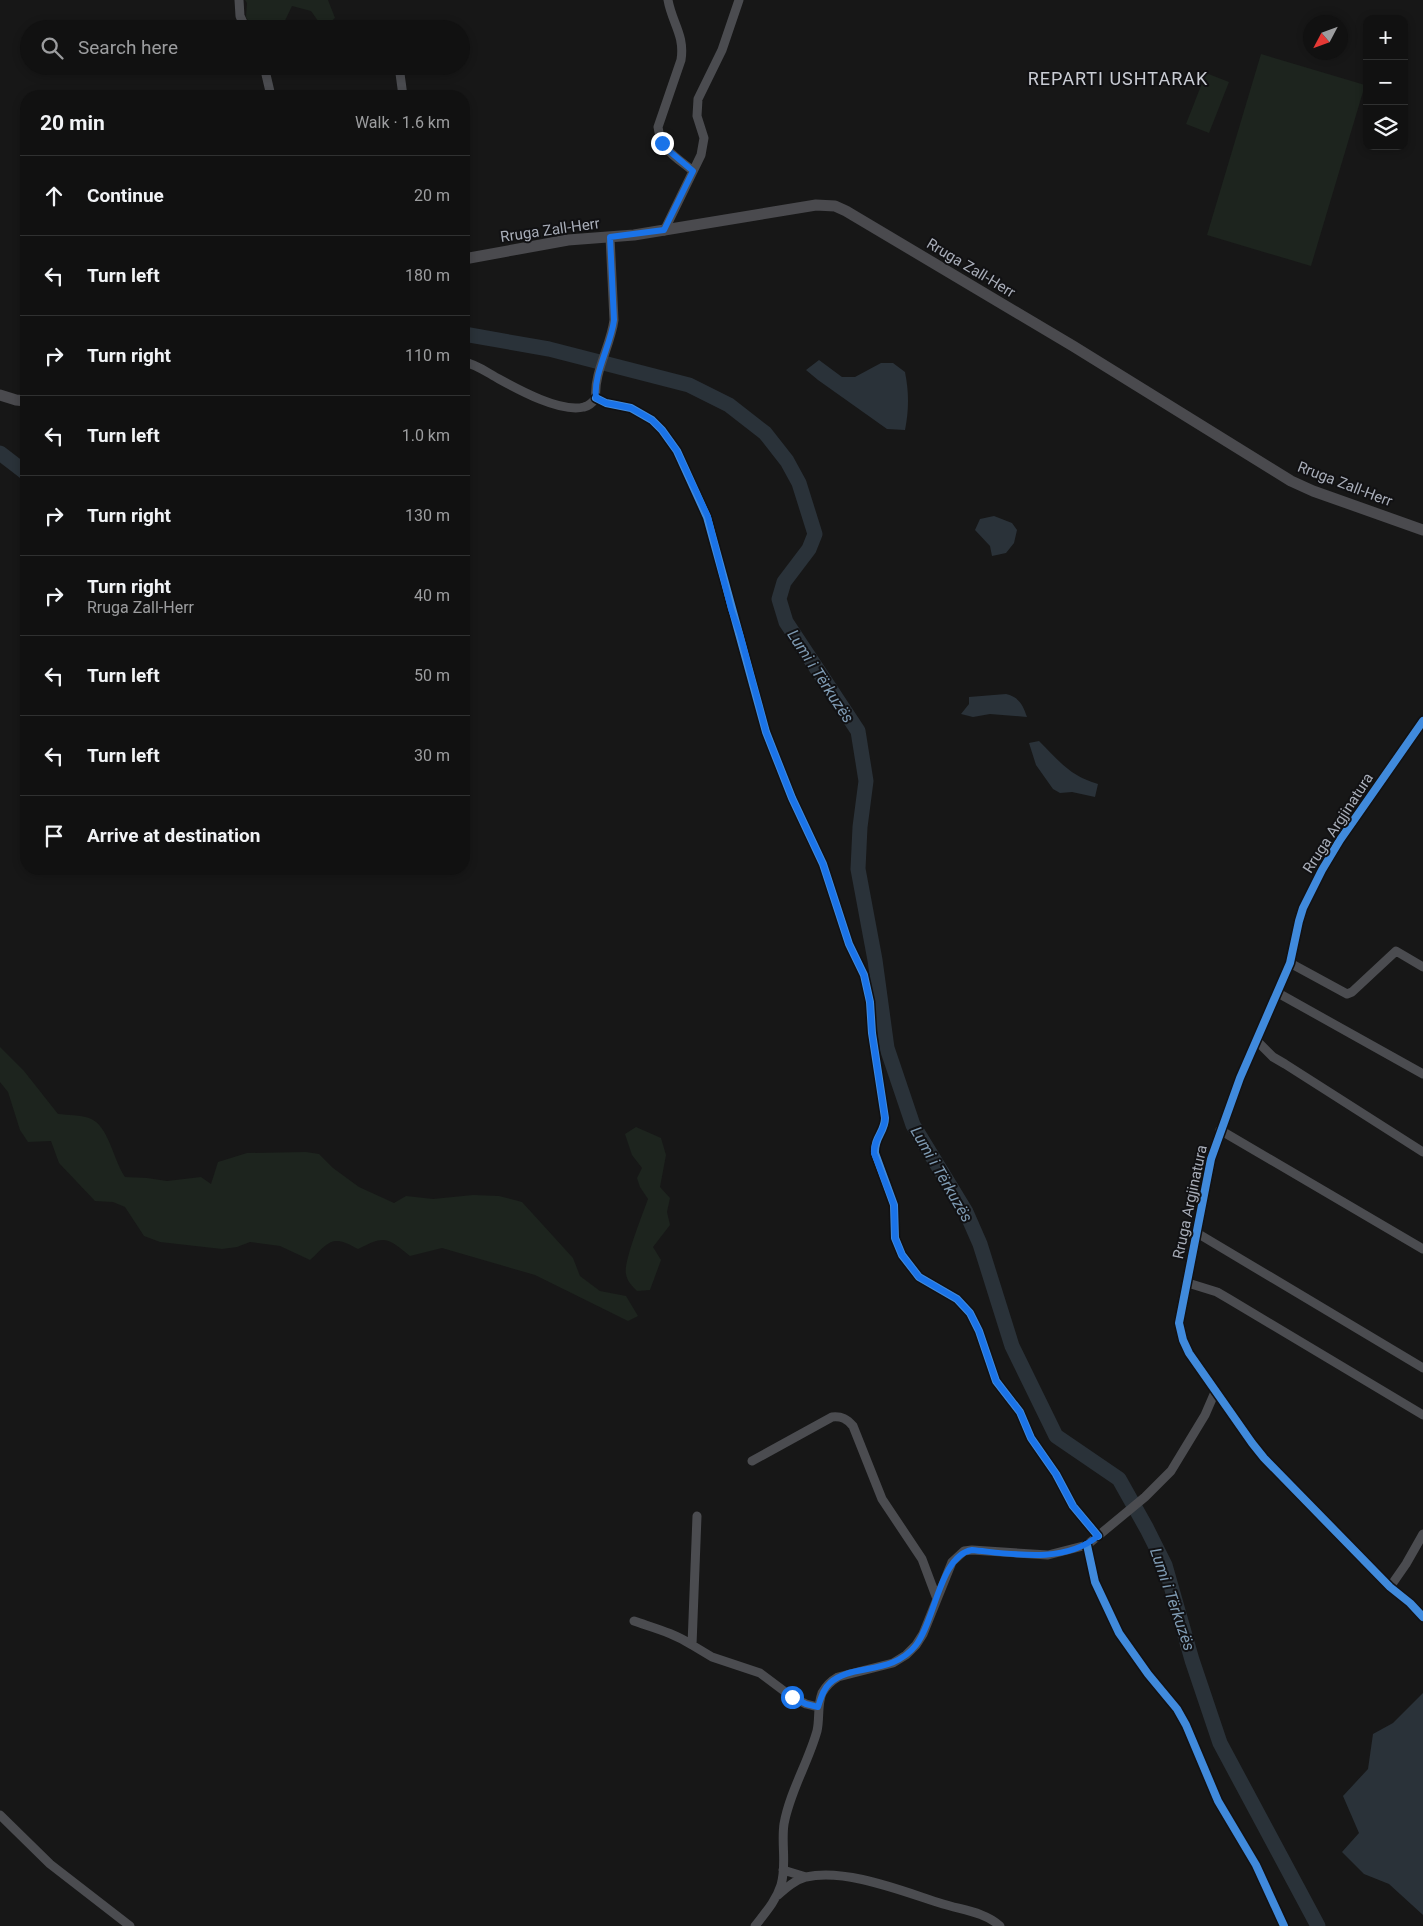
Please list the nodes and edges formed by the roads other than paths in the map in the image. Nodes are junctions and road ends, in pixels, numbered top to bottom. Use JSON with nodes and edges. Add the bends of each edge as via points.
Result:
{"nodes":[{"id":1,"x":668,"y":0,"type":"edge"},
{"id":2,"x":739,"y":0,"type":"edge"},
{"id":3,"x":239,"y":1,"type":"edge"},
{"id":4,"x":242,"y":20,"type":"edge"},
{"id":5,"x":266,"y":75,"type":"edge"},
{"id":6,"x":400,"y":75,"type":"edge"},
{"id":7,"x":270,"y":90,"type":"edge"},
{"id":8,"x":402,"y":90,"type":"edge"},
{"id":9,"x":693,"y":171,"type":"junction"},
{"id":10,"x":664,"y":230,"type":"junction"},
{"id":11,"x":610,"y":237,"type":"junction"},
{"id":12,"x":470,"y":258,"type":"edge"},
{"id":13,"x":470,"y":364,"type":"edge"},
{"id":14,"x":0,"y":395,"type":"edge"},
{"id":15,"x":596,"y":398,"type":"junction"},
{"id":16,"x":20,"y":400,"type":"edge"},
{"id":17,"x":1423,"y":530,"type":"edge"},
{"id":18,"x":1423,"y":721,"type":"edge"},
{"id":19,"x":1290,"y":963,"type":"junction"},
{"id":20,"x":1423,"y":967,"type":"edge"},
{"id":21,"x":1278,"y":993,"type":"junction"},
{"id":22,"x":1257,"y":1041,"type":"junction"},
{"id":23,"x":1423,"y":1074,"type":"edge"},
{"id":24,"x":1220,"y":1130,"type":"junction"},
{"id":25,"x":1423,"y":1152,"type":"edge"},
{"id":26,"x":1197,"y":1233,"type":"junction"},
{"id":27,"x":1423,"y":1249,"type":"edge"},
{"id":28,"x":1188,"y":1283,"type":"junction"},
{"id":29,"x":1423,"y":1368,"type":"edge"},
{"id":30,"x":1215,"y":1392,"type":"junction"},
{"id":31,"x":1423,"y":1415,"type":"edge"},
{"id":32,"x":752,"y":1461,"type":"dead end"},
{"id":33,"x":697,"y":1516,"type":"dead end"},
{"id":34,"x":1423,"y":1534,"type":"edge"},
{"id":35,"x":1098,"y":1536,"type":"junction"},
{"id":36,"x":1087,"y":1545,"type":"junction"},
{"id":37,"x":1390,"y":1587,"type":"junction"},
{"id":38,"x":937,"y":1599,"type":"junction"},
{"id":39,"x":1423,"y":1617,"type":"edge"},
{"id":40,"x":634,"y":1621,"type":"dead end"},
{"id":41,"x":692,"y":1645,"type":"junction"},
{"id":42,"x":818,"y":1707,"type":"junction"},
{"id":43,"x":0,"y":1815,"type":"edge"},
{"id":44,"x":783,"y":1870,"type":"junction"},
{"id":45,"x":806,"y":1877,"type":"junction"},
{"id":46,"x":778,"y":1895,"type":"junction"},
{"id":47,"x":130,"y":1926,"type":"edge"},
{"id":48,"x":755,"y":1926,"type":"edge"},
{"id":49,"x":1000,"y":1926,"type":"edge"},
{"id":50,"x":1284,"y":1926,"type":"edge"}],
"edges":[{"from":1,"to":9,"type":"street","via":[[683,49],[658,127],[659,135],[668,150]]},
{"from":2,"to":9,"type":"street","via":[[722,50],[698,99],[697,116],[704,146]]},
{"from":3,"to":4,"type":"street"},
{"from":5,"to":7,"type":"street"},
{"from":6,"to":8,"type":"street"},
{"from":9,"to":10,"type":"street"},
{"from":10,"to":11,"type":"main road","name":"Rruga Zall-Herr"},
{"from":10,"to":17,"type":"main road","name":"Rruga Zall-Herr","via":[[816,205],[835,206],[1073,346],[1291,481]]},
{"from":11,"to":12,"type":"main road","name":"Rruga Zall-Herr","via":[[568,240]]},
{"from":11,"to":15,"type":"street","via":[[614,320],[596,386]]},
{"from":13,"to":15,"type":"street","via":[[558,406],[583,408]]},
{"from":14,"to":16,"type":"main road"},
{"from":15,"to":35,"type":"street","via":[[631,408],[662,430],[677,451],[708,517],[766,732],[823,864],[849,944],[864,975],[885,1118],[874,1153],[894,1205],[898,1247],[919,1277],[957,1299],[970,1313],[996,1381],[1020,1412],[1031,1438],[1073,1506]]},
{"from":18,"to":19,"type":"street","name":"Rruga Argjinatura","via":[[1322,870],[1299,920]]},
{"from":19,"to":20,"type":"street","via":[[1350,994],[1396,950]]},
{"from":19,"to":21,"type":"street","name":"Rruga Argjinatura"},
{"from":21,"to":22,"type":"street","name":"Rruga Argjinatura"},
{"from":21,"to":23,"type":"street"},
{"from":22,"to":24,"type":"street","name":"Rruga Argjinatura"},
{"from":22,"to":25,"type":"street","via":[[1274,1057]]},
{"from":24,"to":26,"type":"street","name":"Rruga Argjinatura"},
{"from":24,"to":27,"type":"street"},
{"from":26,"to":28,"type":"street","name":"Rruga Argjinatura"},
{"from":26,"to":29,"type":"street"},
{"from":28,"to":30,"type":"street","name":"Rruga Argjinatura","via":[[1180,1313],[1181,1331],[1189,1353]]},
{"from":28,"to":31,"type":"street","via":[[1217,1292]]},
{"from":30,"to":35,"type":"street","via":[[1171,1471]]},
{"from":30,"to":37,"type":"street","name":"Rruga Argjinatura","via":[[1264,1458]]},
{"from":32,"to":38,"type":"street","via":[[832,1417],[848,1420],[882,1499],[922,1558]]},
{"from":33,"to":41,"type":"street"},
{"from":34,"to":37,"type":"street"},
{"from":35,"to":36,"type":"street"},
{"from":36,"to":38,"type":"street","via":[[1048,1554],[964,1551],[952,1562]]},
{"from":36,"to":50,"type":"street","via":[[1095,1582],[1116,1627],[1132,1654],[1177,1709],[1186,1725],[1218,1801],[1256,1864]]},
{"from":37,"to":39,"type":"street","name":"Rruga Argjinatura"},
{"from":38,"to":42,"type":"street","via":[[916,1646],[893,1663],[831,1681]]},
{"from":40,"to":41,"type":"street","via":[[682,1638]]},
{"from":41,"to":42,"type":"street","via":[[712,1658],[760,1673],[792,1697]]},
{"from":42,"to":44,"type":"street","via":[[817,1729],[787,1810]]},
{"from":43,"to":47,"type":"street","via":[[50,1864]]},
{"from":44,"to":45,"type":"street"},
{"from":44,"to":46,"type":"street"},
{"from":45,"to":46,"type":"street"},
{"from":45,"to":49,"type":"street","via":[[863,1880],[982,1915]]},
{"from":46,"to":48,"type":"street"}]}
